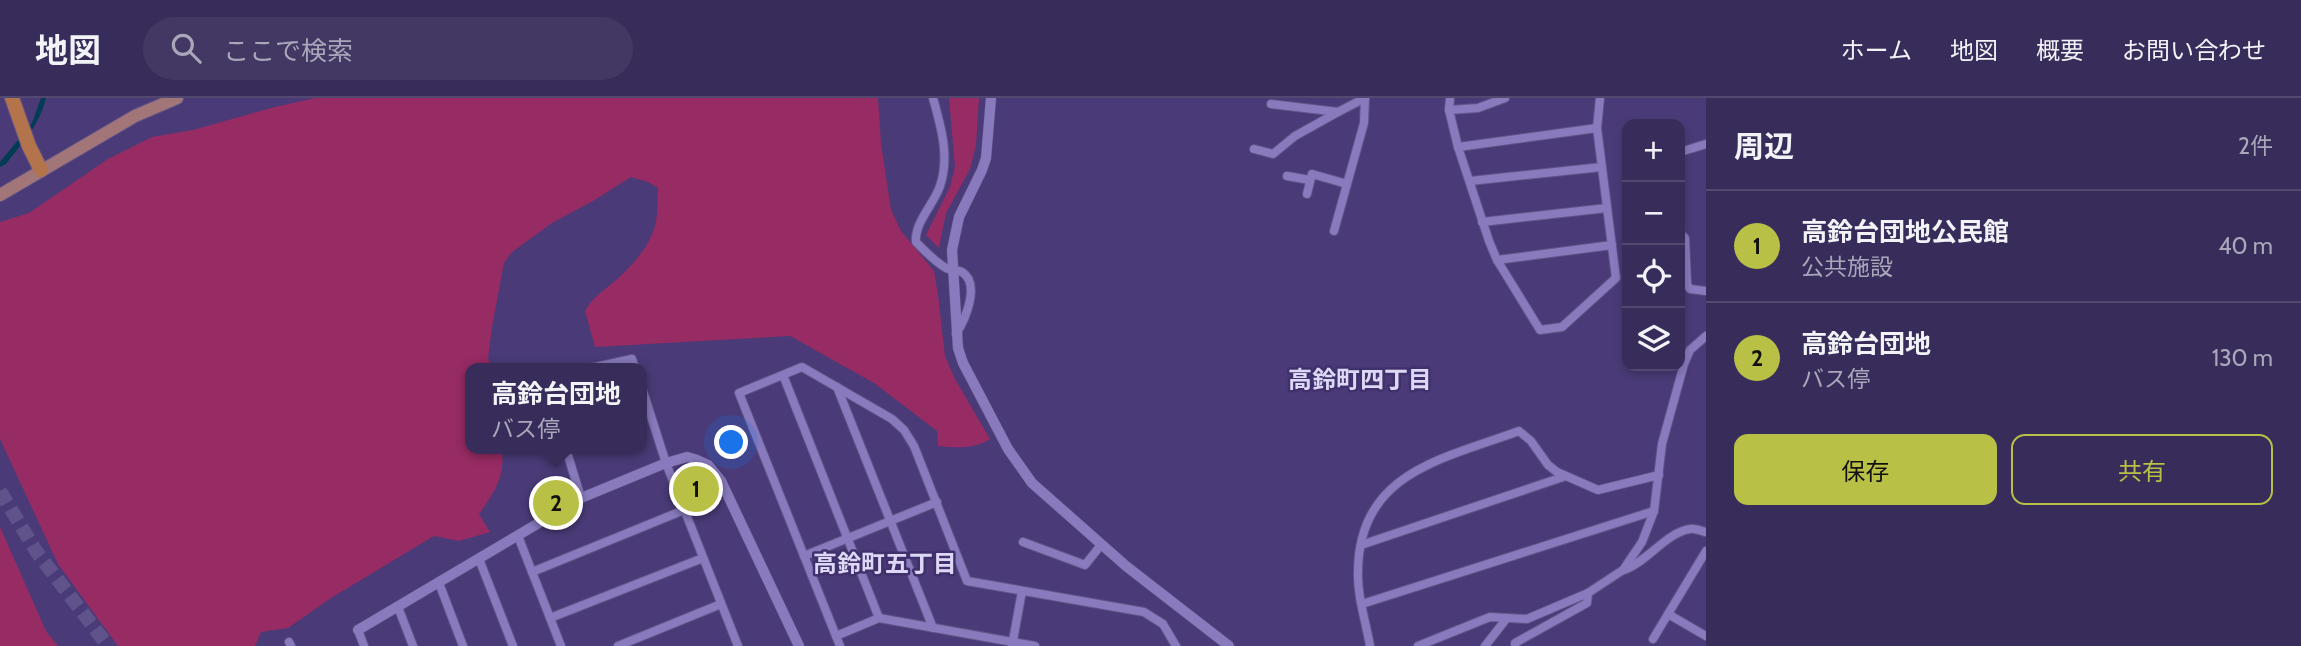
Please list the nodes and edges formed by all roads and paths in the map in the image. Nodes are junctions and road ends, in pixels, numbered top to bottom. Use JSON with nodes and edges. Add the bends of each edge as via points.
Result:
{"nodes":[{"id":1,"x":12,"y":98,"type":"edge"},
{"id":2,"x":177,"y":98,"type":"edge"},
{"id":3,"x":933,"y":98,"type":"edge"},
{"id":4,"x":991,"y":98,"type":"edge"},
{"id":5,"x":1450,"y":98,"type":"edge"},
{"id":6,"x":1505,"y":98,"type":"edge"},
{"id":7,"x":1600,"y":98,"type":"edge"},
{"id":8,"x":1271,"y":104,"type":"dead end"},
{"id":9,"x":1449,"y":110,"type":"junction"},
{"id":10,"x":1338,"y":112,"type":"junction"},
{"id":11,"x":1597,"y":128,"type":"junction"},
{"id":12,"x":1458,"y":147,"type":"junction"},
{"id":13,"x":1705,"y":147,"type":"edge"},
{"id":14,"x":1254,"y":149,"type":"dead end"},
{"id":15,"x":1685,"y":151,"type":"edge"},
{"id":16,"x":1602,"y":167,"type":"junction"},
{"id":17,"x":41,"y":170,"type":"junction"},
{"id":18,"x":1287,"y":176,"type":"dead end"},
{"id":19,"x":1310,"y":180,"type":"junction"},
{"id":20,"x":1470,"y":181,"type":"junction"},
{"id":21,"x":1347,"y":184,"type":"junction"},
{"id":22,"x":1307,"y":194,"type":"dead end"},
{"id":23,"x":0,"y":195,"type":"edge"},
{"id":24,"x":1607,"y":208,"type":"junction"},
{"id":25,"x":1482,"y":222,"type":"junction"},
{"id":26,"x":1334,"y":231,"type":"dead end"},
{"id":27,"x":1685,"y":238,"type":"edge"},
{"id":28,"x":1612,"y":245,"type":"junction"},
{"id":29,"x":1497,"y":260,"type":"junction"},
{"id":30,"x":953,"y":270,"type":"junction"},
{"id":31,"x":1706,"y":291,"type":"edge"},
{"id":32,"x":956,"y":334,"type":"junction"},
{"id":33,"x":1706,"y":336,"type":"edge"},
{"id":34,"x":614,"y":363,"type":"edge"},
{"id":35,"x":633,"y":363,"type":"edge"},
{"id":36,"x":783,"y":375,"type":"junction"},
{"id":37,"x":837,"y":387,"type":"junction"},
{"id":38,"x":647,"y":416,"type":"edge"},
{"id":39,"x":568,"y":454,"type":"edge"},
{"id":40,"x":666,"y":463,"type":"junction"},
{"id":41,"x":1659,"y":475,"type":"junction"},
{"id":42,"x":1566,"y":476,"type":"junction"},
{"id":43,"x":581,"y":498,"type":"junction"},
{"id":44,"x":937,"y":502,"type":"junction"},
{"id":45,"x":684,"y":510,"type":"junction"},
{"id":46,"x":1654,"y":511,"type":"junction"},
{"id":47,"x":891,"y":521,"type":"junction"},
{"id":48,"x":1706,"y":532,"type":"edge"},
{"id":49,"x":518,"y":536,"type":"junction"},
{"id":50,"x":847,"y":538,"type":"junction"},
{"id":51,"x":1023,"y":542,"type":"dead end"},
{"id":52,"x":1101,"y":545,"type":"junction"},
{"id":53,"x":1361,"y":545,"type":"junction"},
{"id":54,"x":1706,"y":551,"type":"edge"},
{"id":55,"x":804,"y":556,"type":"junction"},
{"id":56,"x":703,"y":558,"type":"junction"},
{"id":57,"x":479,"y":559,"type":"junction"},
{"id":58,"x":1623,"y":570,"type":"junction"},
{"id":59,"x":532,"y":572,"type":"junction"},
{"id":60,"x":439,"y":583,"type":"junction"},
{"id":61,"x":1022,"y":591,"type":"junction"},
{"id":62,"x":1588,"y":593,"type":"junction"},
{"id":63,"x":721,"y":604,"type":"junction"},
{"id":64,"x":1362,"y":604,"type":"junction"},
{"id":65,"x":398,"y":607,"type":"junction"},
{"id":66,"x":1668,"y":614,"type":"junction"},
{"id":67,"x":550,"y":618,"type":"junction"},
{"id":68,"x":879,"y":618,"type":"junction"},
{"id":69,"x":1507,"y":618,"type":"junction"},
{"id":70,"x":933,"y":628,"type":"junction"},
{"id":71,"x":358,"y":630,"type":"joint"},
{"id":72,"x":836,"y":636,"type":"junction"},
{"id":73,"x":1706,"y":636,"type":"edge"},
{"id":74,"x":1653,"y":639,"type":"dead end"},
{"id":75,"x":1012,"y":644,"type":"edge"},
{"id":76,"x":364,"y":646,"type":"edge"},
{"id":77,"x":413,"y":646,"type":"edge"},
{"id":78,"x":463,"y":646,"type":"edge"},
{"id":79,"x":513,"y":646,"type":"edge"},
{"id":80,"x":561,"y":646,"type":"edge"},
{"id":81,"x":618,"y":646,"type":"edge"},
{"id":82,"x":738,"y":646,"type":"edge"},
{"id":83,"x":799,"y":646,"type":"edge"},
{"id":84,"x":840,"y":646,"type":"edge"},
{"id":85,"x":1035,"y":646,"type":"edge"},
{"id":86,"x":1176,"y":646,"type":"edge"},
{"id":87,"x":1229,"y":646,"type":"edge"},
{"id":88,"x":1370,"y":646,"type":"edge"},
{"id":89,"x":1418,"y":646,"type":"edge"},
{"id":90,"x":1485,"y":646,"type":"edge"},
{"id":91,"x":1515,"y":646,"type":"edge"}],
"edges":[{"from":1,"to":17,"type":"highway"},
{"from":2,"to":17,"type":"main road","via":[[135,116]]},
{"from":3,"to":30,"type":"street","via":[[942,130],[944,167],[935,198],[915,237],[943,266]]},
{"from":4,"to":30,"type":"street","via":[[986,158],[954,235]]},
{"from":5,"to":9,"type":"street"},
{"from":6,"to":9,"type":"street","via":[[1478,108]]},
{"from":7,"to":11,"type":"street"},
{"from":8,"to":10,"type":"street"},
{"from":9,"to":12,"type":"street"},
{"from":10,"to":14,"type":"street","via":[[1273,154]]},
{"from":10,"to":21,"type":"street","via":[[1365,98],[1364,123]]},
{"from":11,"to":12,"type":"street"},
{"from":11,"to":16,"type":"street"},
{"from":12,"to":20,"type":"street"},
{"from":13,"to":15,"type":"street"},
{"from":16,"to":20,"type":"street"},
{"from":16,"to":24,"type":"street"},
{"from":17,"to":23,"type":"main road"},
{"from":18,"to":19,"type":"street"},
{"from":19,"to":21,"type":"street","via":[[1312,174]]},
{"from":19,"to":22,"type":"street"},
{"from":20,"to":25,"type":"street"},
{"from":21,"to":26,"type":"street"},
{"from":24,"to":25,"type":"street"},
{"from":24,"to":28,"type":"street"},
{"from":25,"to":29,"type":"street"},
{"from":27,"to":31,"type":"street","via":[[1687,284],[1690,289]]},
{"from":28,"to":29,"type":"street"},
{"from":28,"to":29,"type":"street","via":[[1616,278],[1562,327],[1540,330]]},
{"from":30,"to":32,"type":"street"},
{"from":30,"to":32,"type":"street","via":[[968,278],[970,288],[969,306]]},
{"from":32,"to":52,"type":"street","via":[[963,363],[1016,464]]},
{"from":33,"to":41,"type":"street","via":[[1690,350],[1684,364],[1662,444]]},
{"from":34,"to":35,"type":"street","via":[[632,359]]},
{"from":36,"to":37,"type":"street","via":[[802,367]]},
{"from":36,"to":50,"type":"street"},
{"from":36,"to":55,"type":"street","via":[[739,393]]},
{"from":37,"to":44,"type":"street","via":[[904,430]]},
{"from":37,"to":47,"type":"street"},
{"from":38,"to":40,"type":"street"},
{"from":39,"to":43,"type":"street"},
{"from":40,"to":43,"type":"street"},
{"from":40,"to":45,"type":"street"},
{"from":40,"to":83,"type":"street","via":[[687,457],[708,465],[722,481]]},
{"from":41,"to":42,"type":"street","via":[[1598,490]]},
{"from":41,"to":46,"type":"street"},
{"from":42,"to":53,"type":"street"},
{"from":42,"to":53,"type":"street","via":[[1548,465],[1518,431],[1399,481],[1373,509]]},
{"from":43,"to":49,"type":"street"},
{"from":44,"to":47,"type":"street"},
{"from":44,"to":61,"type":"street","via":[[967,581]]},
{"from":45,"to":56,"type":"street"},
{"from":45,"to":59,"type":"street"},
{"from":46,"to":58,"type":"street","via":[[1642,542]]},
{"from":46,"to":64,"type":"street"},
{"from":47,"to":50,"type":"street"},
{"from":47,"to":70,"type":"street"},
{"from":48,"to":58,"type":"street","via":[[1691,528],[1679,533],[1636,566]]},
{"from":49,"to":57,"type":"street"},
{"from":49,"to":59,"type":"street"},
{"from":50,"to":55,"type":"street"},
{"from":50,"to":68,"type":"street"},
{"from":51,"to":52,"type":"street","via":[[1085,565]]},
{"from":52,"to":87,"type":"street"},
{"from":53,"to":64,"type":"street","via":[[1357,570]]},
{"from":54,"to":66,"type":"street"},
{"from":55,"to":72,"type":"street"},
{"from":56,"to":63,"type":"street"},
{"from":56,"to":67,"type":"street"},
{"from":57,"to":60,"type":"street"},
{"from":57,"to":79,"type":"street"},
{"from":58,"to":62,"type":"street"},
{"from":59,"to":67,"type":"street"},
{"from":60,"to":65,"type":"street"},
{"from":60,"to":78,"type":"street"},
{"from":61,"to":75,"type":"street"},
{"from":61,"to":86,"type":"street","via":[[1144,612],[1163,624]]},
{"from":62,"to":69,"type":"street","via":[[1527,619]]},
{"from":62,"to":91,"type":"street","via":[[1587,603]]},
{"from":63,"to":81,"type":"street"},
{"from":63,"to":82,"type":"street"},
{"from":64,"to":88,"type":"street"},
{"from":65,"to":71,"type":"street"},
{"from":65,"to":77,"type":"street"},
{"from":66,"to":73,"type":"street"},
{"from":66,"to":74,"type":"street"},
{"from":67,"to":80,"type":"street"},
{"from":68,"to":70,"type":"street"},
{"from":68,"to":72,"type":"street"},
{"from":69,"to":89,"type":"street","via":[[1490,617]]},
{"from":69,"to":90,"type":"street"},
{"from":70,"to":75,"type":"street"},
{"from":71,"to":76,"type":"street"},
{"from":72,"to":84,"type":"street"},
{"from":75,"to":85,"type":"street"}]}
